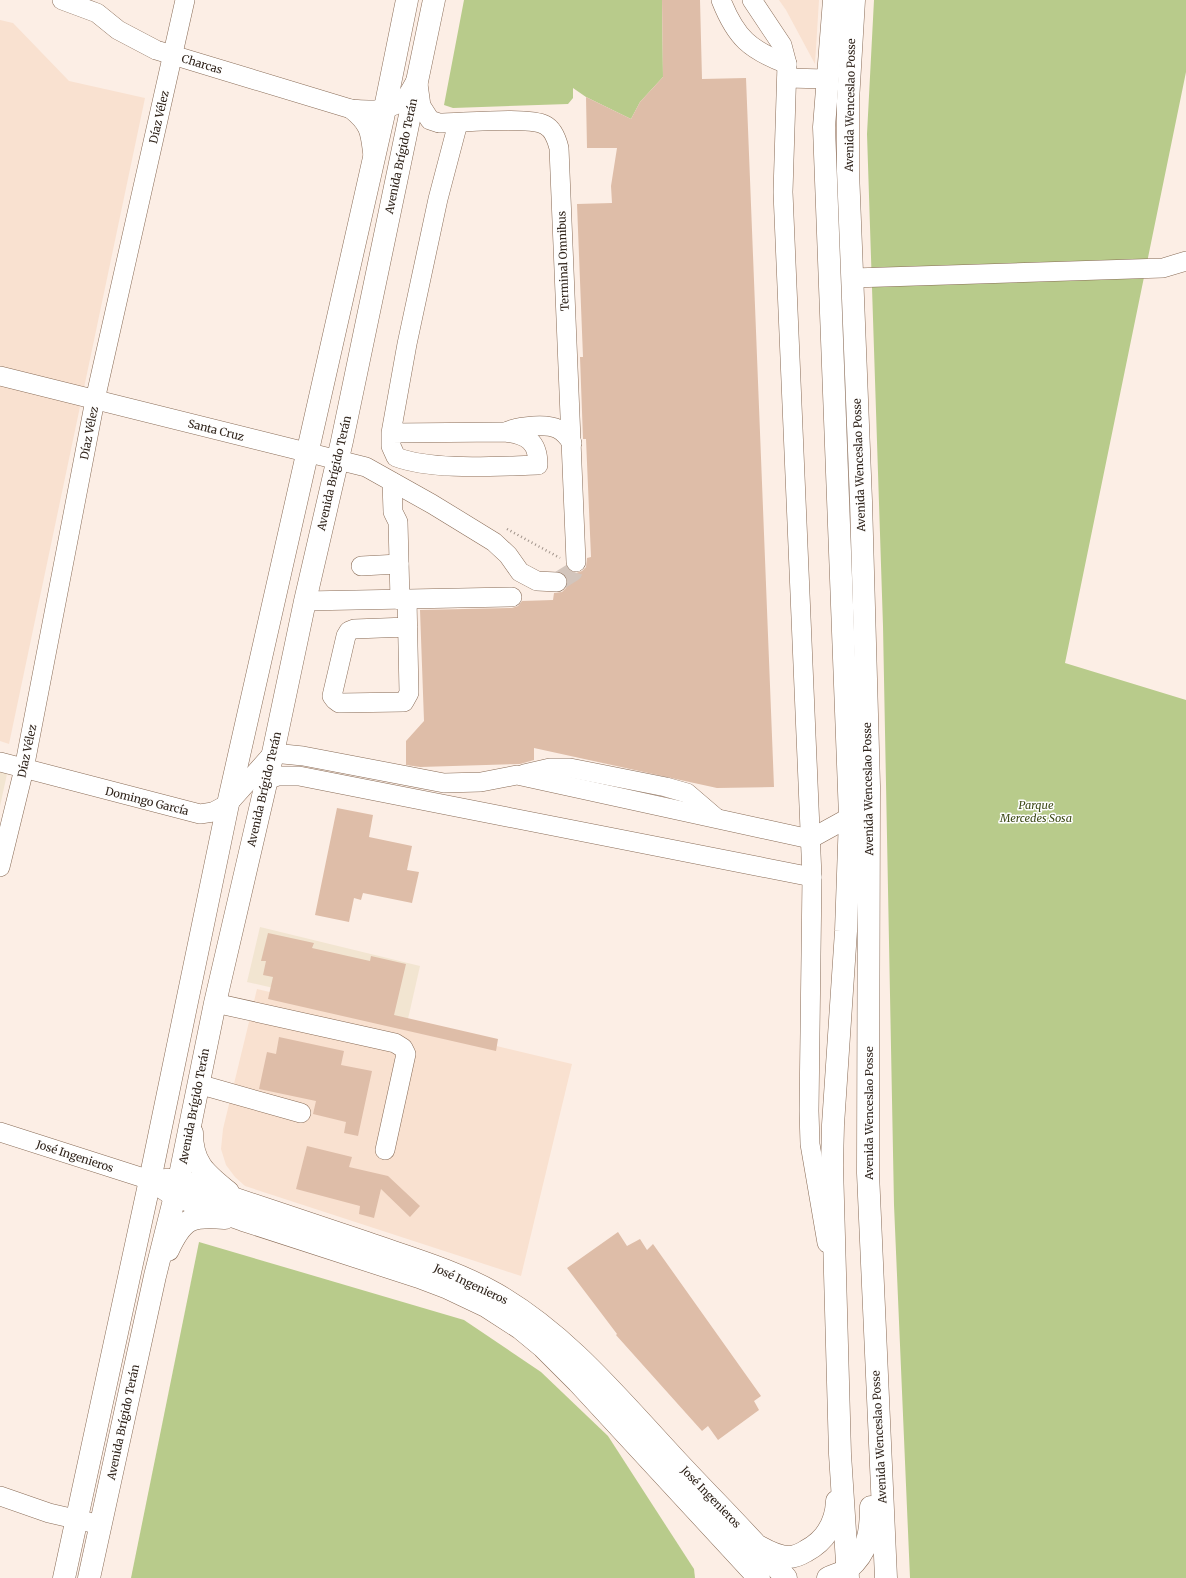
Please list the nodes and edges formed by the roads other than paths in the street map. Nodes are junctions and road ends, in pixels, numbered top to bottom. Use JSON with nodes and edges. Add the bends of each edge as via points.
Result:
{"nodes":[{"id":1,"x":62,"y":0,"type":"edge"},
{"id":2,"x":185,"y":0,"type":"edge"},
{"id":3,"x":407,"y":0,"type":"edge"},
{"id":4,"x":434,"y":0,"type":"edge"},
{"id":5,"x":721,"y":0,"type":"edge"},
{"id":6,"x":752,"y":0,"type":"edge"},
{"id":7,"x":834,"y":0,"type":"edge"},
{"id":8,"x":854,"y":0,"type":"edge"},
{"id":9,"x":173,"y":56,"type":"junction"},
{"id":10,"x":787,"y":71,"type":"junction"},
{"id":11,"x":418,"y":78,"type":"junction"},
{"id":12,"x":826,"y":79,"type":"junction"},
{"id":13,"x":385,"y":108,"type":"junction"},
{"id":14,"x":351,"y":109,"type":"junction"},
{"id":15,"x":458,"y":123,"type":"junction"},
{"id":16,"x":374,"y":158,"type":"junction"},
{"id":17,"x":1186,"y":261,"type":"edge"},
{"id":18,"x":853,"y":278,"type":"junction"},
{"id":19,"x":0,"y":376,"type":"edge"},
{"id":20,"x":95,"y":400,"type":"junction"},
{"id":21,"x":504,"y":432,"type":"junction"},
{"id":22,"x":391,"y":433,"type":"junction"},
{"id":23,"x":572,"y":443,"type":"junction"},
{"id":24,"x":307,"y":452,"type":"junction"},
{"id":25,"x":337,"y":459,"type":"junction"},
{"id":26,"x":397,"y":484,"type":"junction"},
{"id":27,"x":576,"y":562,"type":"tunnel mouth"},
{"id":28,"x":399,"y":564,"type":"junction"},
{"id":29,"x":361,"y":566,"type":"dead end"},
{"id":30,"x":557,"y":582,"type":"tunnel mouth"},
{"id":31,"x":512,"y":597,"type":"dead end"},
{"id":32,"x":404,"y":599,"type":"junction"},
{"id":33,"x":305,"y":601,"type":"junction"},
{"id":34,"x":408,"y":627,"type":"junction"},
{"id":35,"x":273,"y":753,"type":"junction"},
{"id":36,"x":0,"y":762,"type":"edge"},
{"id":37,"x":24,"y":769,"type":"junction"},
{"id":38,"x":266,"y":780,"type":"junction"},
{"id":39,"x":228,"y":804,"type":"junction"},
{"id":40,"x":850,"y":817,"type":"junction"},
{"id":41,"x":810,"y":839,"type":"junction"},
{"id":42,"x":0,"y":867,"type":"edge"},
{"id":43,"x":812,"y":877,"type":"junction"},
{"id":44,"x":215,"y":1002,"type":"junction"},
{"id":45,"x":198,"y":1084,"type":"junction"},
{"id":46,"x":301,"y":1113,"type":"dead end"},
{"id":47,"x":192,"y":1116,"type":"junction"},
{"id":48,"x":0,"y":1132,"type":"edge"},
{"id":49,"x":385,"y":1150,"type":"dead end"},
{"id":50,"x":150,"y":1180,"type":"junction"},
{"id":51,"x":177,"y":1188,"type":"junction"},
{"id":52,"x":240,"y":1210,"type":"junction"},
{"id":53,"x":155,"y":1276,"type":"junction"},
{"id":54,"x":835,"y":1291,"type":"junction"},
{"id":55,"x":874,"y":1343,"type":"junction"},
{"id":56,"x":840,"y":1454,"type":"junction"},
{"id":57,"x":0,"y":1496,"type":"edge"},
{"id":58,"x":77,"y":1518,"type":"junction"},
{"id":59,"x":101,"y":1524,"type":"junction"},
{"id":60,"x":758,"y":1546,"type":"junction"},
{"id":61,"x":841,"y":1575,"type":"edge"},
{"id":62,"x":760,"y":1576,"type":"edge"},
{"id":63,"x":64,"y":1578,"type":"edge"},
{"id":64,"x":89,"y":1578,"type":"edge"},
{"id":65,"x":786,"y":1578,"type":"edge"},
{"id":66,"x":886,"y":1578,"type":"edge"}],
"edges":[{"from":1,"to":9,"type":"street","name":"Charcas","via":[[97,13],[118,30]]},
{"from":2,"to":9,"type":"street","name":"Díaz Vélez"},
{"from":3,"to":13,"type":"main road"},
{"from":4,"to":11,"type":"main road","name":"Avenida Brígido Terán"},
{"from":5,"to":10,"type":"street","via":[[728,19],[744,40]]},
{"from":6,"to":10,"type":"street","via":[[782,45]]},
{"from":7,"to":12,"type":"main road"},
{"from":8,"to":18,"type":"main road","name":"Avenida Wenceslao Posse","via":[[847,134]]},
{"from":9,"to":14,"type":"street","name":"Charcas"},
{"from":9,"to":20,"type":"street","name":"Díaz Vélez"},
{"from":10,"to":12,"type":"street"},
{"from":10,"to":41,"type":"street","via":[[783,192]]},
{"from":11,"to":13,"type":"street","name":"Charcas","via":[[405,98]]},
{"from":11,"to":15,"type":"street","name":"Terminal Omnibus","via":[[421,106],[430,120],[439,123]]},
{"from":11,"to":25,"type":"main road","name":"Avenida Brígido Terán"},
{"from":12,"to":40,"type":"main road","via":[[825,180]]},
{"from":13,"to":14,"type":"street","name":"Charcas","via":[[371,111]]},
{"from":13,"to":16,"type":"main road"},
{"from":14,"to":16,"type":"street","name":"Charcas","via":[[364,119],[370,133]]},
{"from":15,"to":22,"type":"street","via":[[440,192],[407,344]]},
{"from":15,"to":23,"type":"street","name":"Terminal Omnibus","via":[[530,121],[546,125],[556,137],[560,148]]},
{"from":16,"to":24,"type":"main road"},
{"from":17,"to":18,"type":"street","via":[[1163,268]]},
{"from":18,"to":55,"type":"main road","name":"Avenida Wenceslao Posse","via":[[869,786],[868,1173]]},
{"from":19,"to":20,"type":"street","name":"Santa Cruz"},
{"from":20,"to":24,"type":"street","name":"Santa Cruz"},
{"from":20,"to":37,"type":"street","name":"Díaz Vélez"},
{"from":21,"to":22,"type":"street"},
{"from":21,"to":22,"type":"street","via":[[519,434],[533,443],[538,454],[538,465],[411,463],[396,457]]},
{"from":21,"to":23,"type":"street","via":[[522,427],[551,427],[566,434]]},
{"from":23,"to":27,"type":"street","name":"Terminal Omnibus"},
{"from":24,"to":25,"type":"street","name":"Santa Cruz"},
{"from":24,"to":39,"type":"main road"},
{"from":25,"to":26,"type":"street","via":[[366,467]]},
{"from":25,"to":33,"type":"main road","name":"Avenida Brígido Terán"},
{"from":26,"to":28,"type":"street","via":[[393,512],[398,522]]},
{"from":26,"to":30,"type":"street","via":[[494,542],[520,572],[537,581]]},
{"from":28,"to":29,"type":"street"},
{"from":28,"to":32,"type":"street"},
{"from":31,"to":32,"type":"street"},
{"from":32,"to":33,"type":"street"},
{"from":32,"to":34,"type":"street"},
{"from":33,"to":35,"type":"main road","name":"Avenida Brígido Terán"},
{"from":34,"to":34,"type":"street","via":[[409,693],[404,702],[339,703],[335,700],[332,696],[349,631]]},
{"from":35,"to":38,"type":"main road","name":"Avenida Brígido Terán"},
{"from":35,"to":39,"type":"street","name":"Domingo García"},
{"from":35,"to":41,"type":"street","via":[[303,756],[444,783],[481,782],[518,775]]},
{"from":36,"to":37,"type":"street","name":"Domingo García"},
{"from":37,"to":39,"type":"street","name":"Domingo García","via":[[200,814],[212,812]]},
{"from":37,"to":42,"type":"street","name":"Díaz Vélez"},
{"from":38,"to":43,"type":"street","via":[[278,776],[299,776]]},
{"from":38,"to":44,"type":"main road","name":"Avenida Brígido Terán"},
{"from":39,"to":50,"type":"main road"},
{"from":40,"to":41,"type":"street"},
{"from":40,"to":54,"type":"main road","via":[[846,931],[833,1124]]},
{"from":41,"to":43,"type":"street"},
{"from":43,"to":54,"type":"street","via":[[810,1144]]},
{"from":44,"to":45,"type":"main road","name":"Avenida Brígido Terán"},
{"from":44,"to":49,"type":"street","via":[[396,1043],[403,1048],[406,1054]]},
{"from":45,"to":46,"type":"street"},
{"from":45,"to":47,"type":"main road","name":"Avenida Brígido Terán"},
{"from":47,"to":51,"type":"main road","name":"Avenida Brígido Terán"},
{"from":47,"to":52,"type":"main road","via":[[192,1141],[201,1168]]},
{"from":48,"to":50,"type":"street","name":"José Ingenieros"},
{"from":50,"to":51,"type":"main road","name":"José Ingenieros"},
{"from":50,"to":58,"type":"main road"},
{"from":51,"to":52,"type":"main road","name":"José Ingenieros"},
{"from":51,"to":53,"type":"main road","name":"Avenida Brígido Terán"},
{"from":52,"to":53,"type":"main road","via":[[188,1221],[177,1231]]},
{"from":52,"to":60,"type":"main road","name":"José Ingenieros","via":[[420,1261],[494,1293],[529,1314],[556,1335],[600,1377]]},
{"from":52,"to":62,"type":"main road","name":"José Ingenieros","via":[[441,1286],[486,1306],[520,1328],[578,1382]]},
{"from":53,"to":59,"type":"main road","name":"Avenida Brígido Terán"},
{"from":54,"to":56,"type":"main road"},
{"from":55,"to":61,"type":"main road","via":[[867,1411],[870,1533],[863,1551]]},
{"from":55,"to":66,"type":"main road","name":"Avenida Wenceslao Posse"},
{"from":56,"to":60,"type":"main road","via":[[837,1506],[827,1535],[814,1547],[789,1557],[771,1553]]},
{"from":56,"to":61,"type":"main road"},
{"from":57,"to":58,"type":"street"},
{"from":58,"to":59,"type":"street"},
{"from":58,"to":63,"type":"main road"},
{"from":59,"to":64,"type":"main road","name":"Avenida Brígido Terán"},
{"from":60,"to":65,"type":"main road","name":"José Ingenieros"}]}
